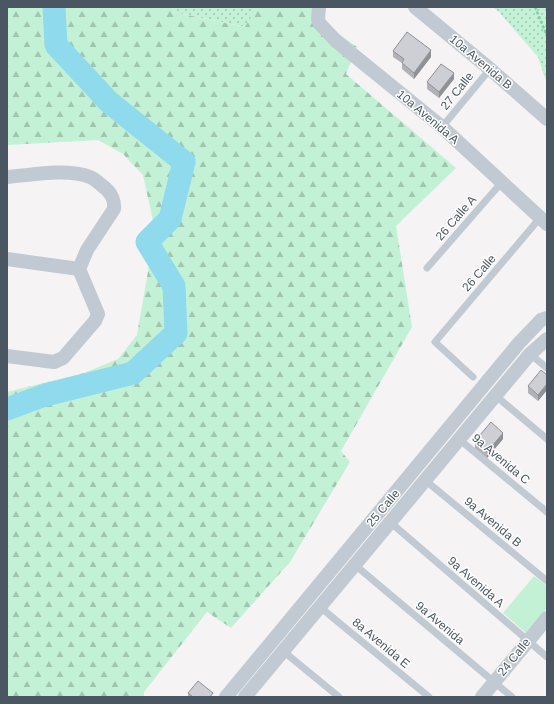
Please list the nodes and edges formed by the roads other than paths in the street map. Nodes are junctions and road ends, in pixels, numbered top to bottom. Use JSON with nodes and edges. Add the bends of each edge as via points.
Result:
{"nodes":[{"id":1,"x":319,"y":7,"type":"edge"},
{"id":2,"x":414,"y":7,"type":"edge"},
{"id":3,"x":490,"y":69,"type":"junction"},
{"id":4,"x":547,"y":119,"type":"edge"},
{"id":5,"x":442,"y":127,"type":"junction"},
{"id":6,"x":7,"y":177,"type":"edge"},
{"id":7,"x":502,"y":182,"type":"junction"},
{"id":8,"x":543,"y":221,"type":"edge"},
{"id":9,"x":7,"y":259,"type":"edge"},
{"id":10,"x":427,"y":268,"type":"dead end"},
{"id":11,"x":79,"y":269,"type":"junction"},
{"id":12,"x":545,"y":317,"type":"edge"},
{"id":13,"x":547,"y":339,"type":"edge"},
{"id":14,"x":530,"y":354,"type":"junction"},
{"id":15,"x":7,"y":356,"type":"edge"},
{"id":16,"x":547,"y":368,"type":"edge"},
{"id":17,"x":473,"y":377,"type":"dead end"},
{"id":18,"x":496,"y":396,"type":"junction"},
{"id":19,"x":472,"y":402,"type":"junction"},
{"id":20,"x":483,"y":411,"type":"junction"},
{"id":21,"x":547,"y":439,"type":"edge"},
{"id":22,"x":460,"y":440,"type":"junction"},
{"id":23,"x":425,"y":480,"type":"junction"},
{"id":24,"x":547,"y":512,"type":"edge"},
{"id":25,"x":390,"y":522,"type":"junction"},
{"id":26,"x":355,"y":565,"type":"junction"},
{"id":27,"x":547,"y":581,"type":"edge"},
{"id":28,"x":320,"y":607,"type":"junction"},
{"id":29,"x":547,"y":618,"type":"edge"},
{"id":30,"x":528,"y":641,"type":"junction"},
{"id":31,"x":283,"y":651,"type":"junction"},
{"id":32,"x":547,"y":657,"type":"edge"},
{"id":33,"x":494,"y":682,"type":"junction"},
{"id":34,"x":250,"y":695,"type":"edge"},
{"id":35,"x":226,"y":697,"type":"edge"},
{"id":36,"x":340,"y":697,"type":"edge"},
{"id":37,"x":429,"y":697,"type":"edge"},
{"id":38,"x":482,"y":697,"type":"edge"},
{"id":39,"x":512,"y":697,"type":"edge"}],
"edges":[{"from":1,"to":5,"type":"street","name":"10a Avenida A","via":[[320,24],[336,41]]},
{"from":2,"to":3,"type":"street","name":"10a Avenida B"},
{"from":3,"to":4,"type":"street","name":"10a Avenida B"},
{"from":3,"to":5,"type":"lane","name":"27 Calle"},
{"from":5,"to":7,"type":"street","name":"10a Avenida A"},
{"from":6,"to":11,"type":"street","via":[[63,172],[88,176],[108,190],[114,209],[87,250]]},
{"from":7,"to":8,"type":"street","name":"10a Avenida A"},
{"from":7,"to":10,"type":"lane","name":"26 Calle A"},
{"from":8,"to":17,"type":"lane","name":"26 Calle","via":[[534,225],[436,340],[436,343]]},
{"from":9,"to":11,"type":"street"},
{"from":11,"to":15,"type":"street","via":[[98,314],[95,321],[58,361]]},
{"from":12,"to":19,"type":"street","name":"25 Calle","via":[[519,344]]},
{"from":13,"to":14,"type":"street","name":"25 Calle"},
{"from":14,"to":16,"type":"lane"},
{"from":14,"to":18,"type":"street","name":"25 Calle"},
{"from":18,"to":20,"type":"street","name":"25 Calle"},
{"from":18,"to":21,"type":"lane"},
{"from":19,"to":20,"type":"street"},
{"from":19,"to":35,"type":"street","name":"25 Calle"},
{"from":20,"to":22,"type":"street","name":"25 Calle"},
{"from":22,"to":23,"type":"street","name":"25 Calle"},
{"from":22,"to":24,"type":"lane","name":"9a Avenida C"},
{"from":23,"to":25,"type":"street","name":"25 Calle"},
{"from":23,"to":27,"type":"lane","name":"9a Avenida B"},
{"from":25,"to":26,"type":"street","name":"25 Calle"},
{"from":25,"to":30,"type":"lane","name":"9a Avenida A"},
{"from":26,"to":28,"type":"street","name":"25 Calle"},
{"from":26,"to":33,"type":"lane","name":"9a Avenida"},
{"from":28,"to":31,"type":"street","name":"25 Calle"},
{"from":28,"to":37,"type":"lane","name":"8a Avenida E"},
{"from":29,"to":30,"type":"street","name":"24 Calle"},
{"from":30,"to":32,"type":"lane","name":"9a Avenida A"},
{"from":30,"to":33,"type":"street","name":"24 Calle"},
{"from":31,"to":34,"type":"street","name":"25 Calle"},
{"from":31,"to":36,"type":"lane"},
{"from":33,"to":38,"type":"street","name":"24 Calle"},
{"from":33,"to":39,"type":"lane","name":"9a Avenida"}]}
